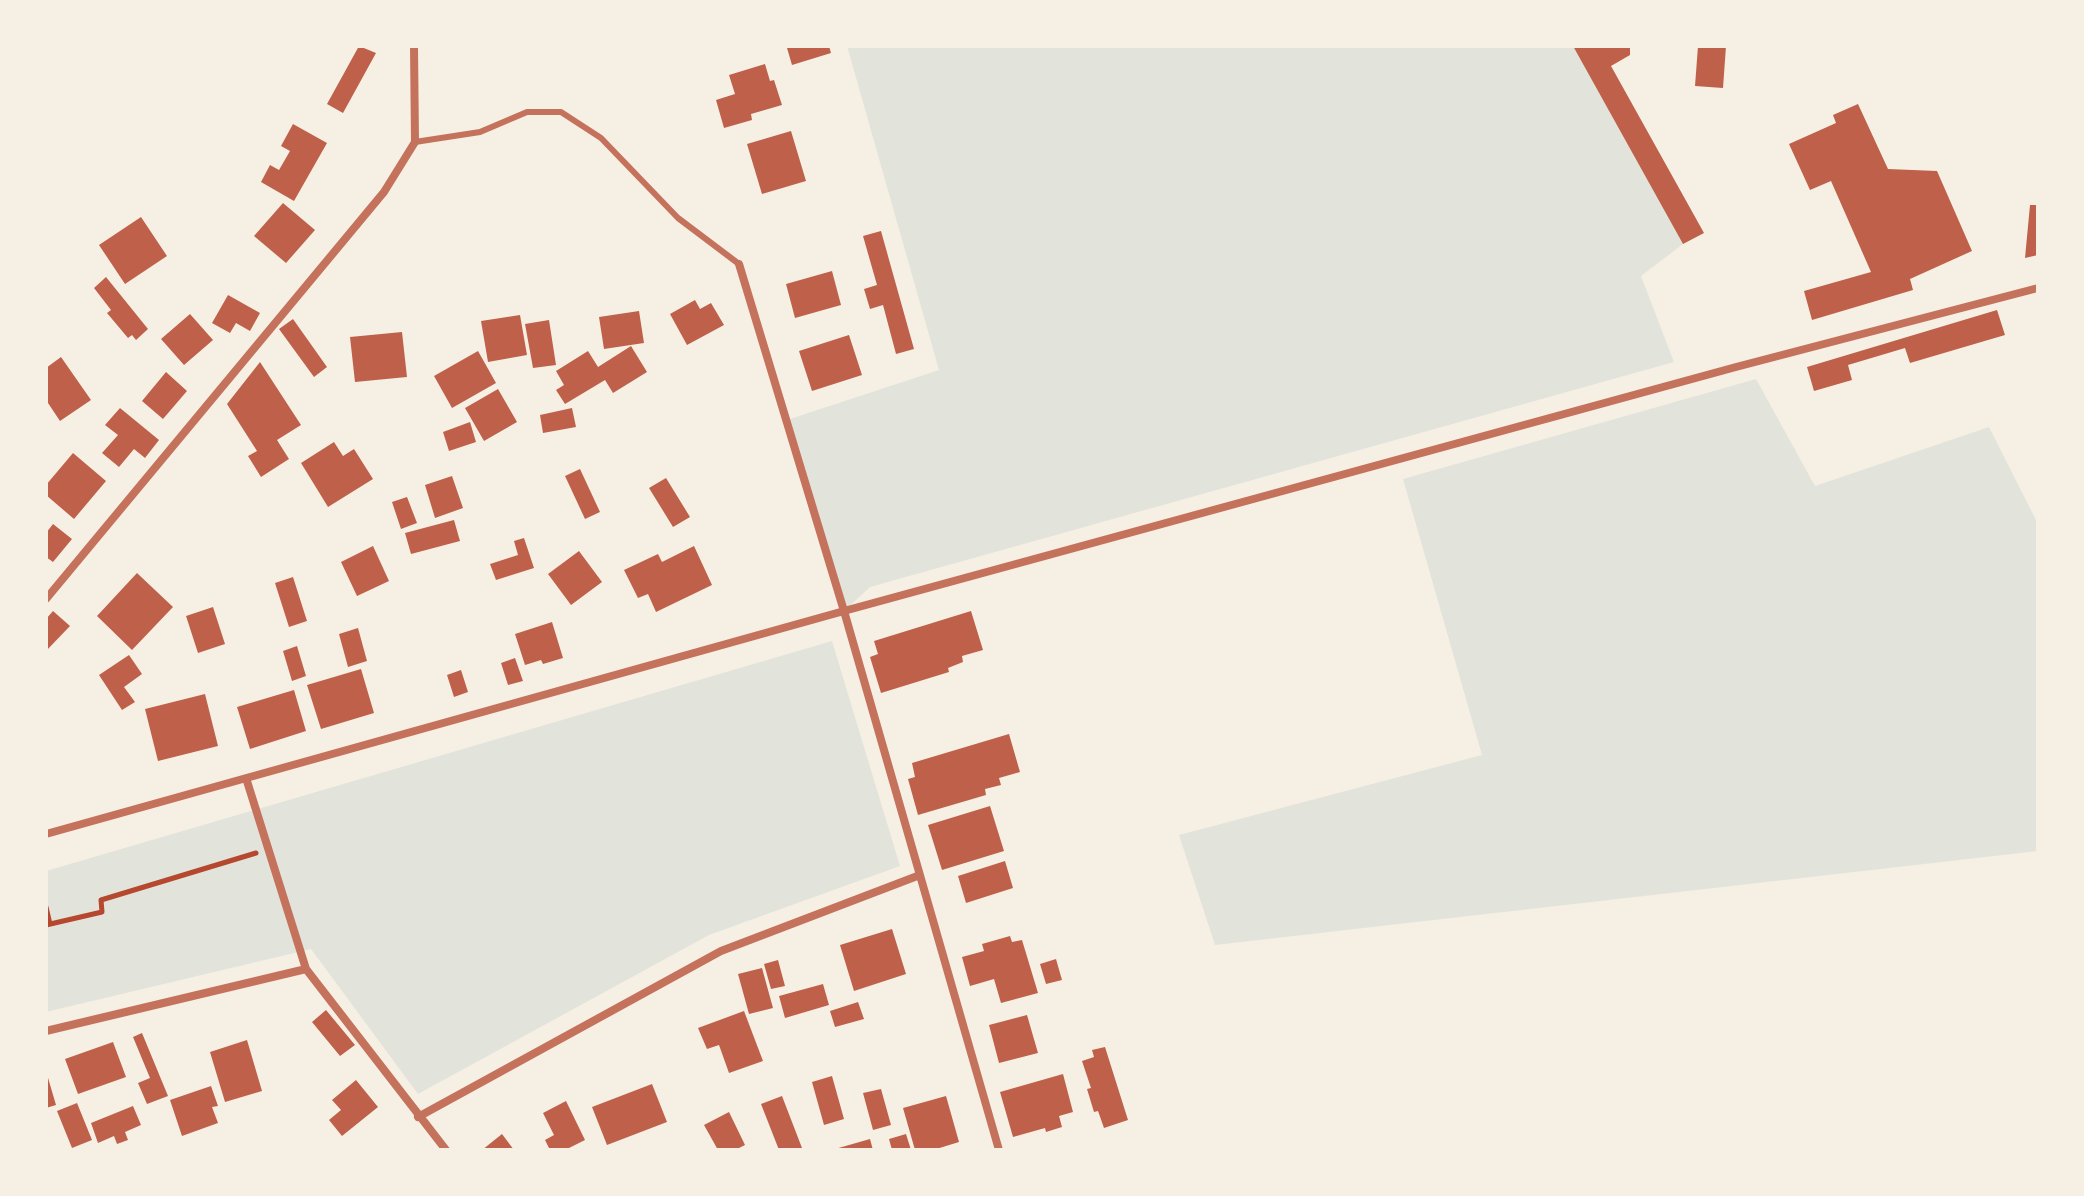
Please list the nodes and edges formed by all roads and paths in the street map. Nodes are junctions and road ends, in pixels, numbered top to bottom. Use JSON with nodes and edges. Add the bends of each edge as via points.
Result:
{"nodes":[{"id":1,"x":414,"y":46,"type":"edge"},
{"id":2,"x":415,"y":142,"type":"junction"},
{"id":3,"x":739,"y":264,"type":"joint"},
{"id":4,"x":2038,"y":288,"type":"edge"},
{"id":5,"x":46,"y":599,"type":"edge"},
{"id":6,"x":844,"y":611,"type":"junction"},
{"id":7,"x":246,"y":778,"type":"junction"},
{"id":8,"x":46,"y":834,"type":"edge"},
{"id":9,"x":268,"y":849,"type":"junction"},
{"id":10,"x":920,"y":875,"type":"junction"},
{"id":11,"x":46,"y":907,"type":"edge"},
{"id":12,"x":48,"y":925,"type":"edge"},
{"id":13,"x":306,"y":969,"type":"junction"},
{"id":14,"x":46,"y":1031,"type":"edge"},
{"id":15,"x":418,"y":1117,"type":"junction"},
{"id":16,"x":446,"y":1150,"type":"edge"},
{"id":17,"x":999,"y":1150,"type":"edge"}],
"edges":[{"from":1,"to":2,"type":"street"},
{"from":2,"to":3,"type":"lane","via":[[480,132],[527,112],[561,112],[601,138],[678,218]]},
{"from":2,"to":5,"type":"street","via":[[384,192]]},
{"from":3,"to":6,"type":"street"},
{"from":4,"to":6,"type":"street"},
{"from":6,"to":7,"type":"street"},
{"from":6,"to":10,"type":"street"},
{"from":7,"to":8,"type":"street"},
{"from":7,"to":9,"type":"street"},
{"from":9,"to":12,"type":"path","via":[[101,900],[102,912]]},
{"from":9,"to":13,"type":"street"},
{"from":10,"to":15,"type":"street","via":[[721,951]]},
{"from":10,"to":17,"type":"street"},
{"from":11,"to":12,"type":"path"},
{"from":13,"to":14,"type":"street"},
{"from":13,"to":15,"type":"street"},
{"from":15,"to":16,"type":"street"}]}
